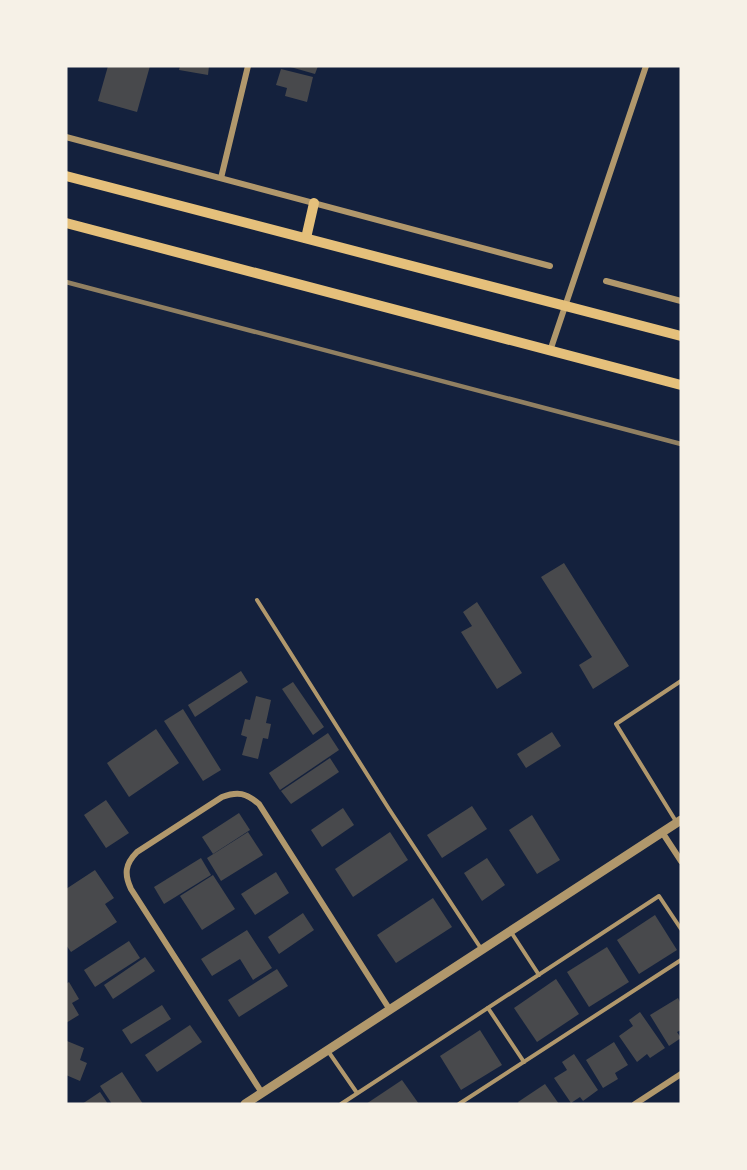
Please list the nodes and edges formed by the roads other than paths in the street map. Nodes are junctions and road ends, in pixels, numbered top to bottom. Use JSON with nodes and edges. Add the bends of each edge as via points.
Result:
{"nodes":[{"id":1,"x":248,"y":66,"type":"edge"},
{"id":2,"x":646,"y":66,"type":"edge"},
{"id":3,"x":66,"y":137,"type":"edge"},
{"id":4,"x":66,"y":176,"type":"edge"},
{"id":5,"x":220,"y":178,"type":"junction"},
{"id":6,"x":314,"y":203,"type":"junction"},
{"id":7,"x":66,"y":223,"type":"edge"},
{"id":8,"x":306,"y":238,"type":"junction"},
{"id":9,"x":550,"y":266,"type":"dead end"},
{"id":10,"x":606,"y":281,"type":"dead end"},
{"id":11,"x":681,"y":301,"type":"edge"},
{"id":12,"x":566,"y":305,"type":"junction"},
{"id":13,"x":681,"y":336,"type":"edge"},
{"id":14,"x":550,"y":351,"type":"junction"},
{"id":15,"x":681,"y":385,"type":"edge"},
{"id":16,"x":257,"y":600,"type":"dead end"},
{"id":17,"x":681,"y":681,"type":"edge"},
{"id":18,"x":679,"y":821,"type":"edge"},
{"id":19,"x":662,"y":832,"type":"junction"},
{"id":20,"x":681,"y":861,"type":"edge"},
{"id":21,"x":681,"y":929,"type":"edge"},
{"id":22,"x":510,"y":931,"type":"junction"},
{"id":23,"x":482,"y":950,"type":"junction"},
{"id":24,"x":681,"y":960,"type":"edge"},
{"id":25,"x":538,"y":975,"type":"junction"},
{"id":26,"x":488,"y":1008,"type":"junction"},
{"id":27,"x":390,"y":1010,"type":"junction"},
{"id":28,"x":328,"y":1050,"type":"junction"},
{"id":29,"x":524,"y":1062,"type":"junction"},
{"id":30,"x":681,"y":1074,"type":"edge"},
{"id":31,"x":262,"y":1093,"type":"junction"},
{"id":32,"x":357,"y":1094,"type":"junction"},
{"id":33,"x":245,"y":1104,"type":"edge"},
{"id":34,"x":341,"y":1104,"type":"edge"},
{"id":35,"x":459,"y":1104,"type":"edge"},
{"id":36,"x":635,"y":1104,"type":"edge"}],
"edges":[{"from":1,"to":5,"type":"street"},
{"from":2,"to":12,"type":"street"},
{"from":3,"to":5,"type":"street"},
{"from":4,"to":8,"type":"main road"},
{"from":5,"to":6,"type":"street"},
{"from":6,"to":8,"type":"main road"},
{"from":6,"to":9,"type":"street"},
{"from":7,"to":14,"type":"main road"},
{"from":8,"to":12,"type":"main road"},
{"from":10,"to":11,"type":"street"},
{"from":12,"to":13,"type":"main road"},
{"from":12,"to":14,"type":"street"},
{"from":14,"to":15,"type":"main road"},
{"from":16,"to":23,"type":"lane"},
{"from":17,"to":18,"type":"lane","via":[[616,724]]},
{"from":18,"to":19,"type":"street"},
{"from":19,"to":20,"type":"street"},
{"from":19,"to":22,"type":"street"},
{"from":21,"to":25,"type":"lane","via":[[659,896]]},
{"from":22,"to":23,"type":"street"},
{"from":22,"to":25,"type":"lane"},
{"from":23,"to":27,"type":"street"},
{"from":24,"to":29,"type":"lane"},
{"from":25,"to":26,"type":"lane"},
{"from":26,"to":29,"type":"lane"},
{"from":26,"to":32,"type":"lane"},
{"from":27,"to":28,"type":"street"},
{"from":27,"to":31,"type":"street","via":[[251,797],[232,793],[222,797],[137,852],[126,870],[126,880]]},
{"from":28,"to":31,"type":"street"},
{"from":28,"to":32,"type":"lane"},
{"from":29,"to":35,"type":"lane"},
{"from":30,"to":36,"type":"street"},
{"from":31,"to":33,"type":"street"},
{"from":32,"to":34,"type":"lane"}]}
